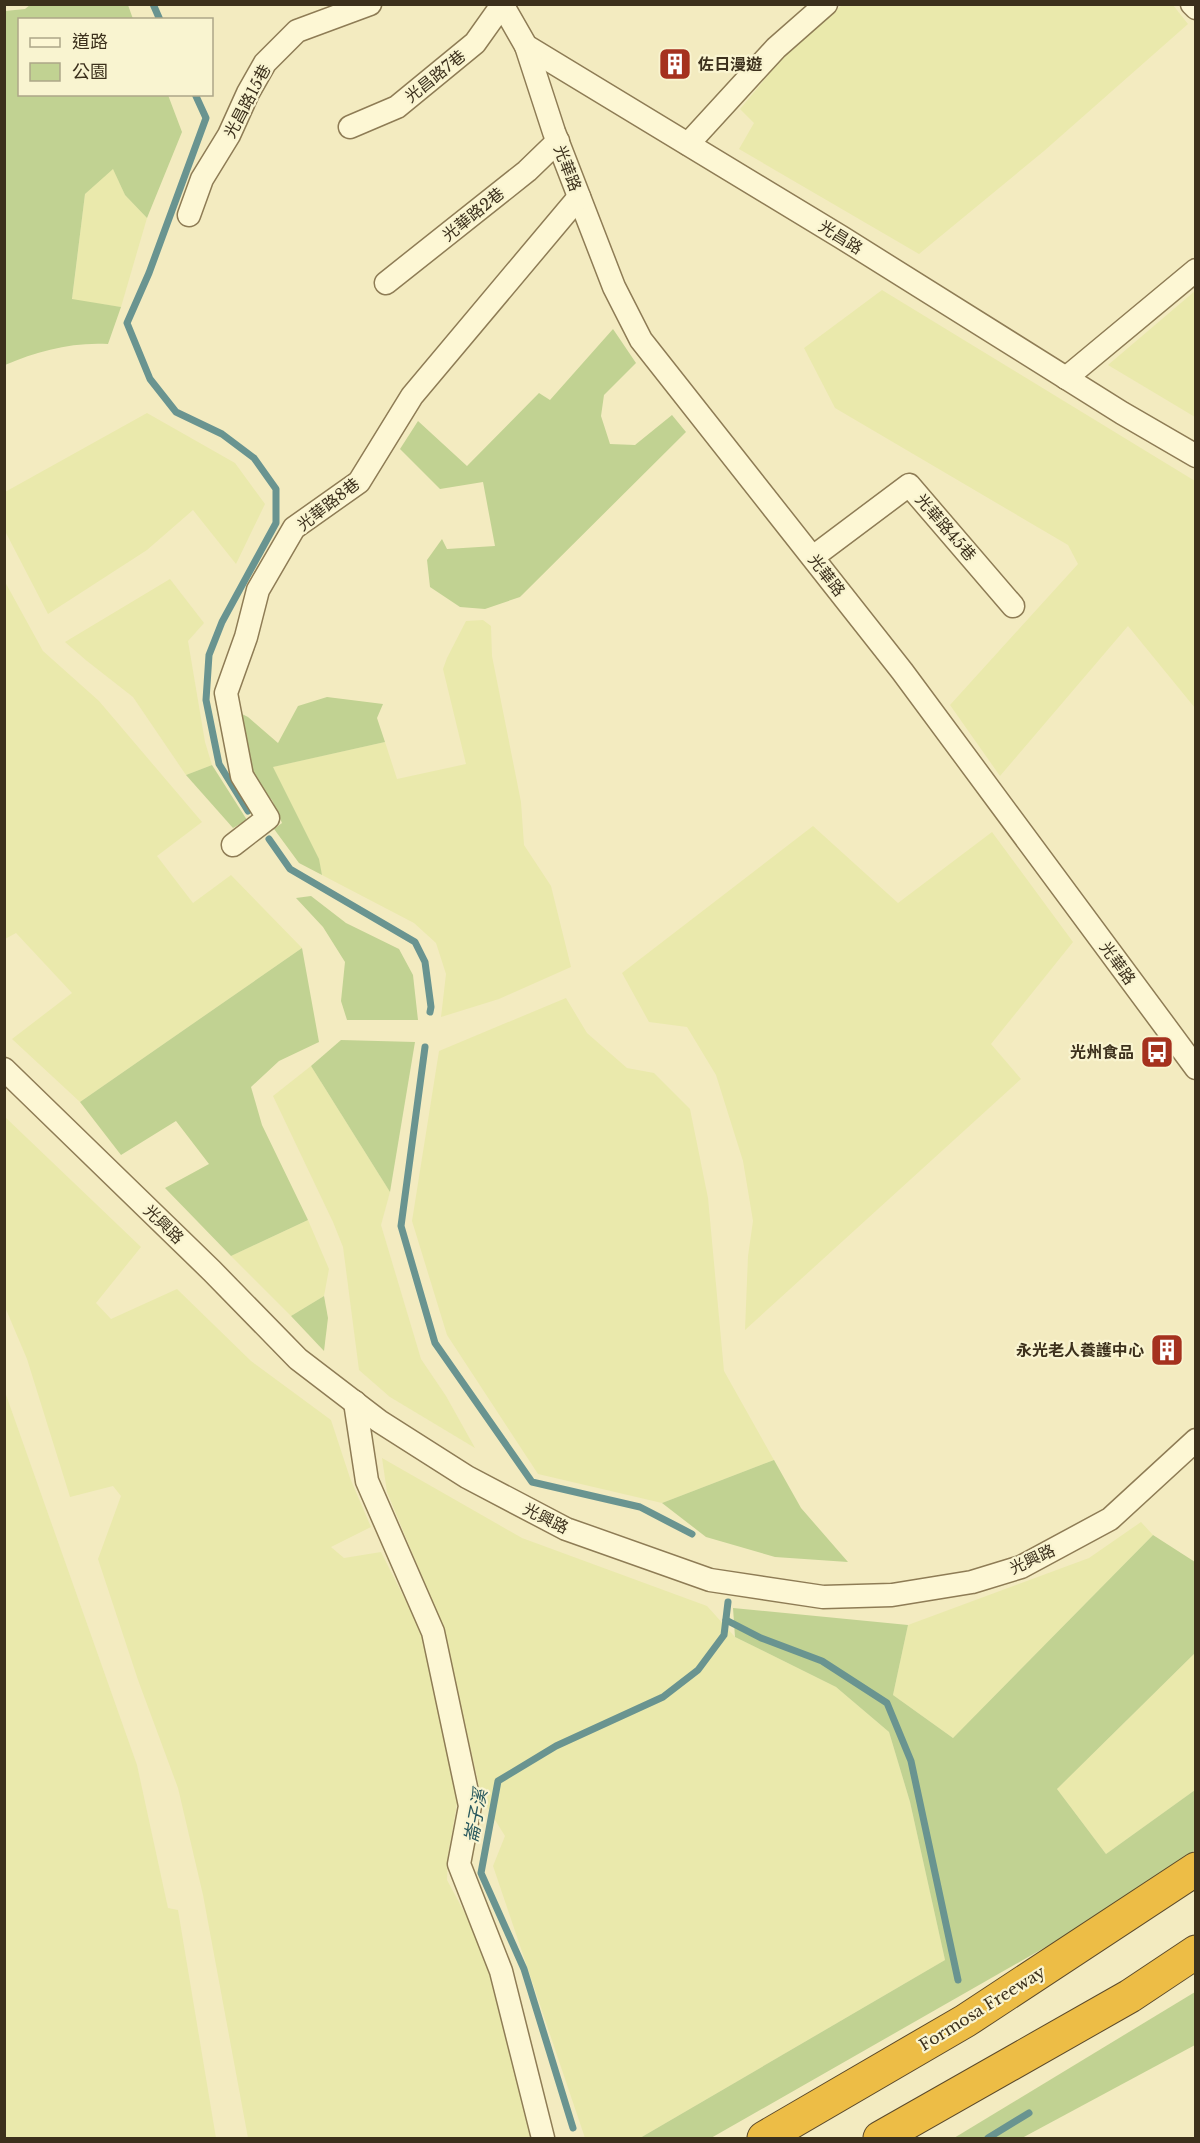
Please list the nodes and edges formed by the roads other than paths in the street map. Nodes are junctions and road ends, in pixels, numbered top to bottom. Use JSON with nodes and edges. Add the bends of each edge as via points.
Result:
{"nodes":[{"id":1,"x":370,"y":4,"type":"edge"},
{"id":2,"x":826,"y":4,"type":"edge"},
{"id":3,"x":1192,"y":4,"type":"edge"},
{"id":4,"x":502,"y":5,"type":"edge"},
{"id":5,"x":1196,"y":8,"type":"edge"},
{"id":6,"x":526,"y":46,"type":"junction"},
{"id":7,"x":350,"y":127,"type":"dead end"},
{"id":8,"x":558,"y":141,"type":"junction"},
{"id":9,"x":688,"y":144,"type":"junction"},
{"id":10,"x":579,"y":197,"type":"junction"},
{"id":11,"x":189,"y":215,"type":"dead end"},
{"id":12,"x":1196,"y":270,"type":"edge"},
{"id":13,"x":386,"y":284,"type":"dead end"},
{"id":14,"x":1066,"y":378,"type":"junction"},
{"id":15,"x":1196,"y":456,"type":"edge"},
{"id":16,"x":813,"y":557,"type":"junction"},
{"id":17,"x":1013,"y":606,"type":"dead end"},
{"id":18,"x":233,"y":845,"type":"dead end"},
{"id":19,"x":1196,"y":1068,"type":"edge"},
{"id":20,"x":4,"y":1069,"type":"edge"},
{"id":21,"x":355,"y":1402,"type":"junction"},
{"id":22,"x":1196,"y":1440,"type":"edge"},
{"id":23,"x":1196,"y":1869,"type":"edge"},
{"id":24,"x":1196,"y":1952,"type":"edge"},
{"id":25,"x":543,"y":2139,"type":"edge"},
{"id":26,"x":764,"y":2139,"type":"edge"},
{"id":27,"x":880,"y":2139,"type":"edge"}],
"edges":[{"from":1,"to":11,"type":"street","name":"光昌路15巷","via":[[297,31],[265,63],[202,179]]},
{"from":2,"to":9,"type":"street","via":[[776,48]]},
{"from":3,"to":5,"type":"street"},
{"from":4,"to":6,"type":"street","name":"光昌路"},
{"from":4,"to":7,"type":"street","name":"光昌路7巷","via":[[475,43],[397,107]]},
{"from":6,"to":8,"type":"street","name":"光華路"},
{"from":6,"to":9,"type":"street","name":"光昌路"},
{"from":8,"to":10,"type":"street","name":"光華路"},
{"from":8,"to":13,"type":"street","name":"光華路2巷"},
{"from":9,"to":14,"type":"street","name":"光昌路"},
{"from":10,"to":16,"type":"street","name":"光華路","via":[[614,287],[641,340]]},
{"from":10,"to":18,"type":"street","name":"光華路8巷","via":[[411,396],[359,482],[294,528],[258,590],[226,693],[242,776],[268,818]]},
{"from":12,"to":14,"type":"street"},
{"from":14,"to":15,"type":"street","name":"光昌路"},
{"from":16,"to":17,"type":"street","name":"光華路45巷","via":[[909,485]]},
{"from":16,"to":19,"type":"street","name":"光華路"},
{"from":20,"to":21,"type":"street","name":"光興路","via":[[298,1359]]},
{"from":21,"to":22,"type":"street","name":"光興路","via":[[467,1478],[566,1528],[711,1580],[823,1597],[892,1595],[972,1582],[1022,1567],[1110,1519]]},
{"from":21,"to":25,"type":"street","via":[[367,1481],[434,1632],[470,1806],[459,1864],[501,1971]]},
{"from":23,"to":26,"type":"highway","name":"Formosa Freeway","via":[[965,2021]]},
{"from":24,"to":27,"type":"highway","via":[[1130,1996]]}]}
